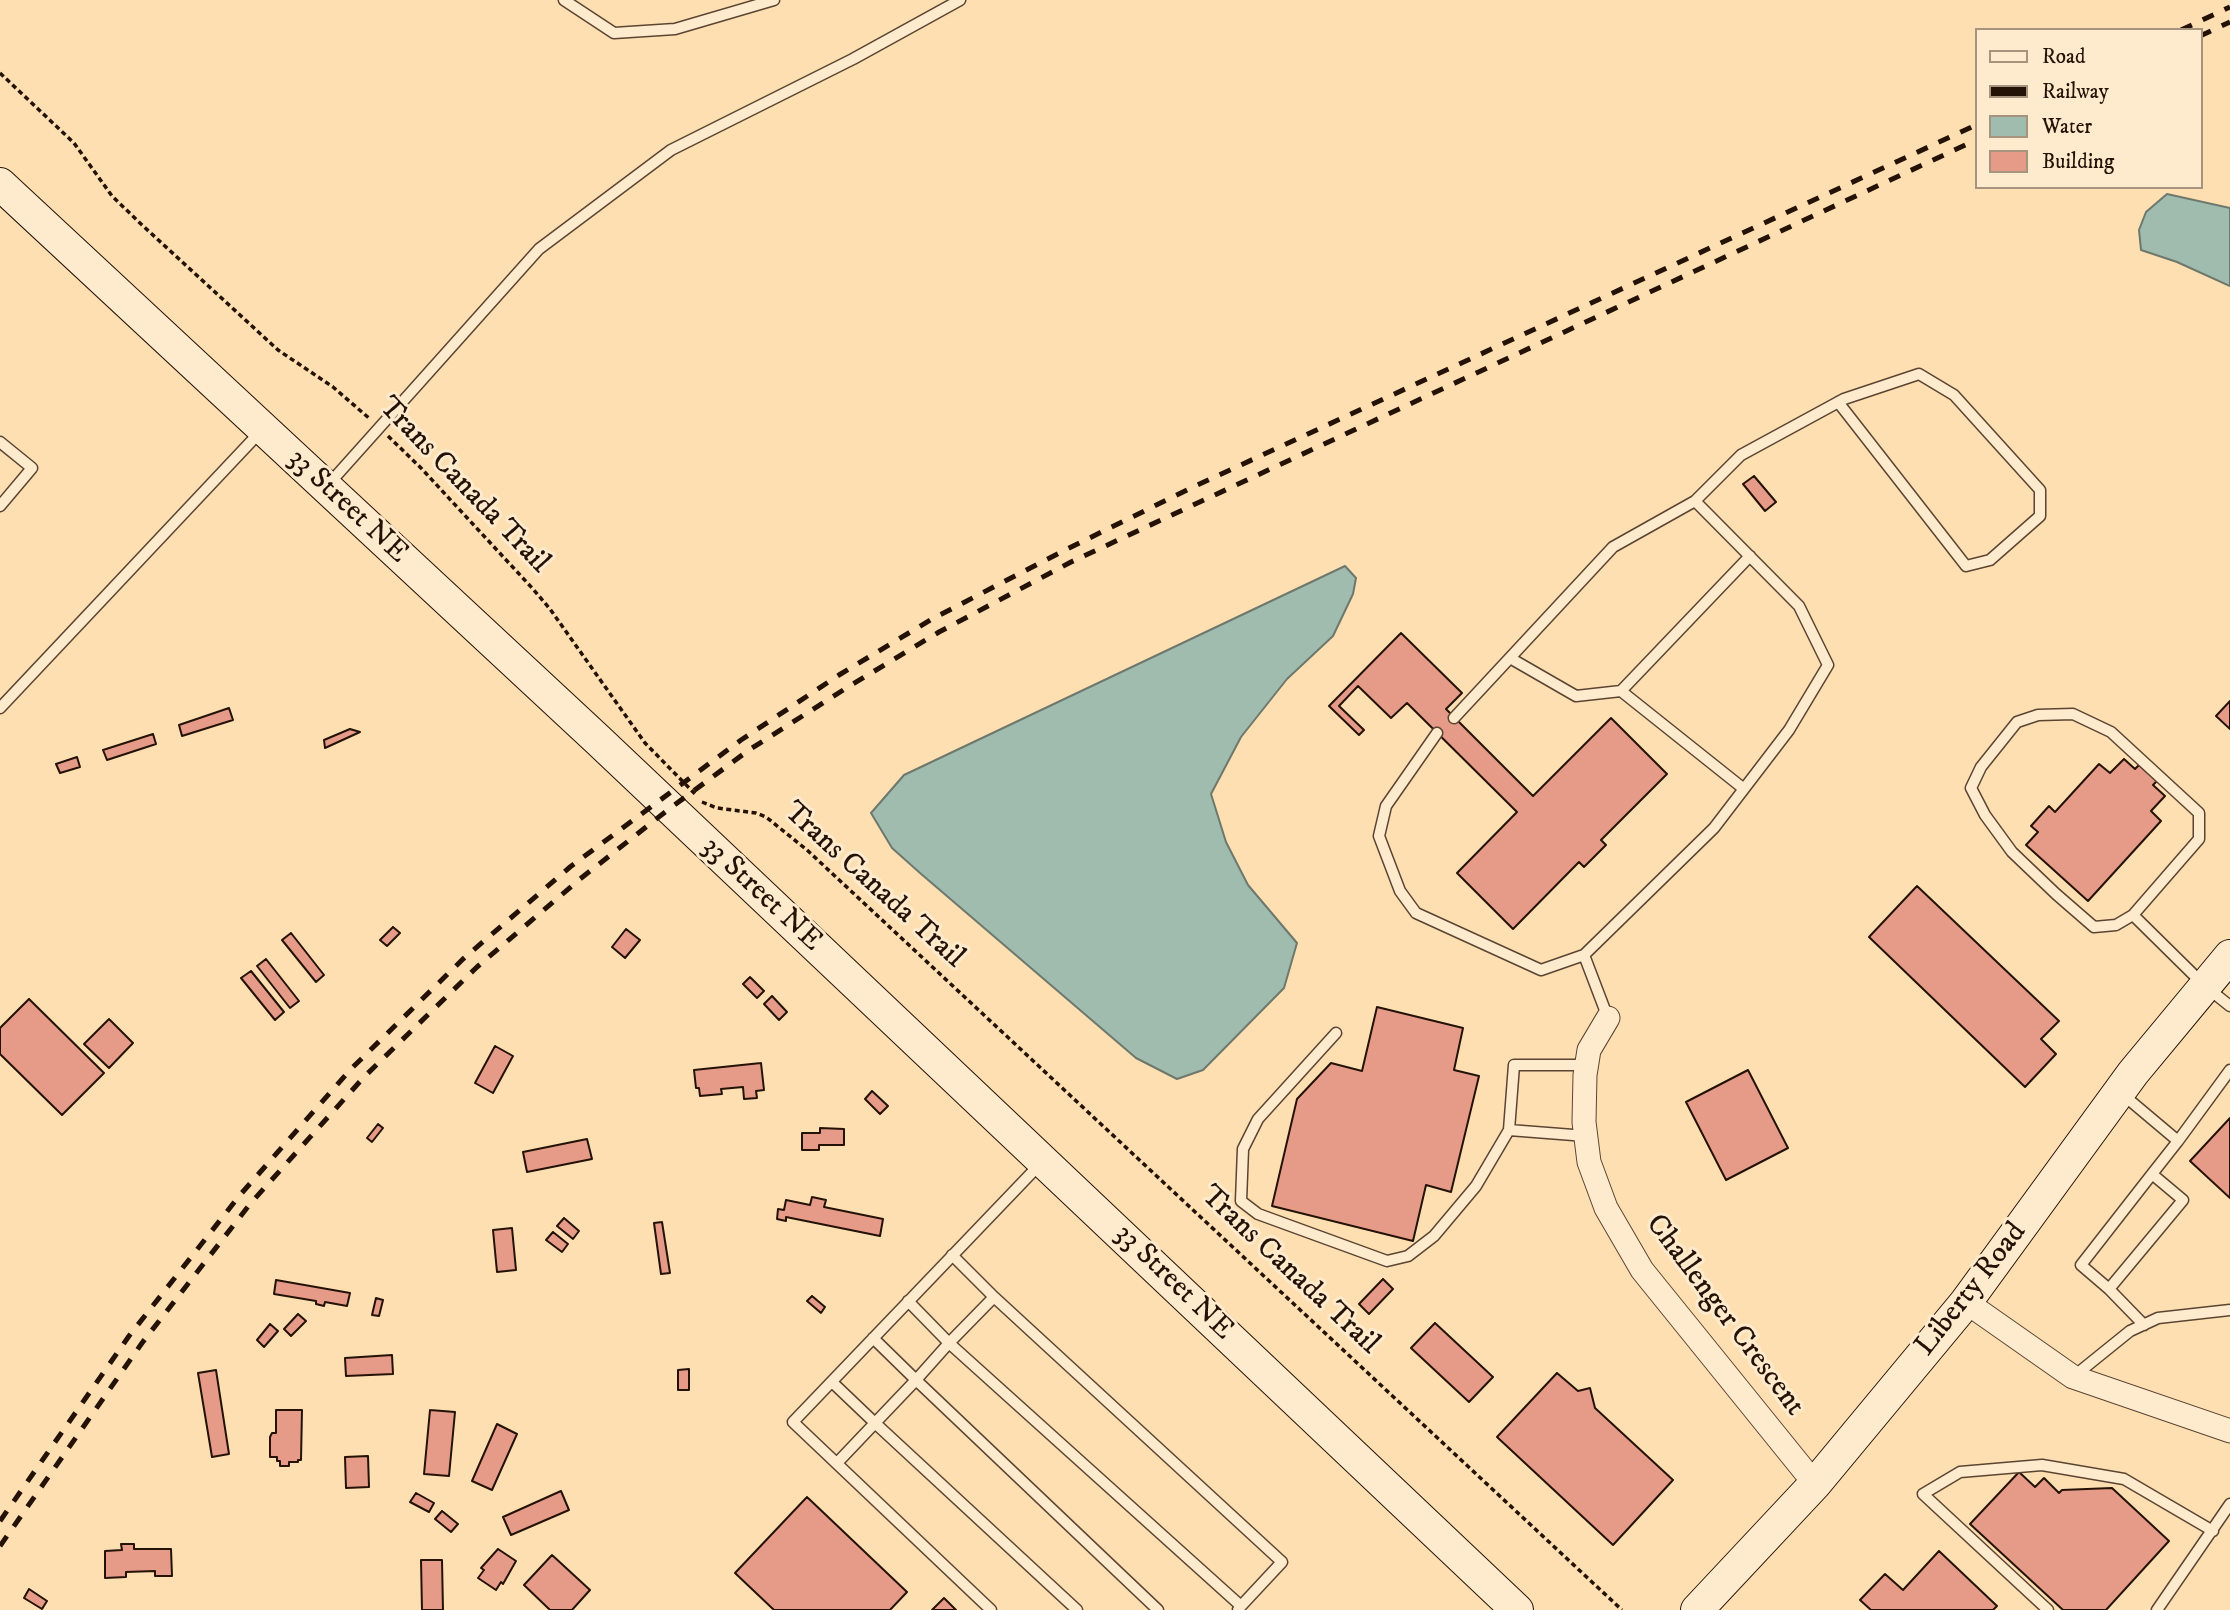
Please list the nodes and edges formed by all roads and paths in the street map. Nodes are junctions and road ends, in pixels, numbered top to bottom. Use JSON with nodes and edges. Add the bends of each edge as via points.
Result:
{"nodes":[{"id":1,"x":774,"y":0,"type":"edge"},
{"id":2,"x":960,"y":0,"type":"edge"},
{"id":3,"x":571,"y":2,"type":"edge"},
{"id":4,"x":0,"y":73,"type":"edge"},
{"id":5,"x":0,"y":184,"type":"edge"},
{"id":6,"x":1838,"y":402,"type":"junction"},
{"id":7,"x":380,"y":428,"type":"junction"},
{"id":8,"x":263,"y":429,"type":"junction"},
{"id":9,"x":0,"y":442,"type":"edge"},
{"id":10,"x":326,"y":487,"type":"junction"},
{"id":11,"x":1695,"y":501,"type":"junction"},
{"id":12,"x":0,"y":506,"type":"edge"},
{"id":13,"x":1750,"y":556,"type":"junction"},
{"id":14,"x":1510,"y":658,"type":"junction"},
{"id":15,"x":1621,"y":691,"type":"junction"},
{"id":16,"x":0,"y":708,"type":"edge"},
{"id":17,"x":1454,"y":718,"type":"dead end"},
{"id":18,"x":1437,"y":733,"type":"dead end"},
{"id":19,"x":1744,"y":789,"type":"junction"},
{"id":20,"x":2133,"y":915,"type":"junction"},
{"id":21,"x":1584,"y":954,"type":"junction"},
{"id":22,"x":2230,"y":956,"type":"edge"},
{"id":23,"x":2205,"y":986,"type":"junction"},
{"id":24,"x":2230,"y":1006,"type":"edge"},
{"id":25,"x":1608,"y":1018,"type":"joint"},
{"id":26,"x":1336,"y":1033,"type":"dead end"},
{"id":27,"x":1586,"y":1065,"type":"junction"},
{"id":28,"x":2230,"y":1070,"type":"edge"},
{"id":29,"x":2119,"y":1091,"type":"junction"},
{"id":30,"x":1509,"y":1130,"type":"junction"},
{"id":31,"x":1586,"y":1136,"type":"junction"},
{"id":32,"x":2178,"y":1141,"type":"junction"},
{"id":33,"x":1044,"y":1160,"type":"junction"},
{"id":34,"x":2152,"y":1174,"type":"junction"},
{"id":35,"x":952,"y":1255,"type":"junction"},
{"id":36,"x":2109,"y":1289,"type":"junction"},
{"id":37,"x":994,"y":1297,"type":"junction"},
{"id":38,"x":908,"y":1301,"type":"junction"},
{"id":39,"x":1966,"y":1303,"type":"junction"},
{"id":40,"x":2230,"y":1311,"type":"edge"},
{"id":41,"x":2144,"y":1325,"type":"junction"},
{"id":42,"x":873,"y":1338,"type":"junction"},
{"id":43,"x":949,"y":1343,"type":"junction"},
{"id":44,"x":2074,"y":1377,"type":"junction"},
{"id":45,"x":916,"y":1380,"type":"junction"},
{"id":46,"x":832,"y":1381,"type":"junction"},
{"id":47,"x":875,"y":1423,"type":"junction"},
{"id":48,"x":2230,"y":1431,"type":"edge"},
{"id":49,"x":837,"y":1464,"type":"junction"},
{"id":50,"x":1815,"y":1484,"type":"junction"},
{"id":51,"x":2230,"y":1504,"type":"edge"},
{"id":52,"x":2213,"y":1531,"type":"junction"},
{"id":53,"x":1239,"y":1608,"type":"edge"},
{"id":54,"x":991,"y":1610,"type":"edge"},
{"id":55,"x":1077,"y":1610,"type":"edge"},
{"id":56,"x":1158,"y":1610,"type":"edge"},
{"id":57,"x":1517,"y":1610,"type":"edge"},
{"id":58,"x":1622,"y":1610,"type":"edge"},
{"id":59,"x":1697,"y":1610,"type":"edge"},
{"id":60,"x":2049,"y":1610,"type":"edge"},
{"id":61,"x":2157,"y":1610,"type":"edge"}],
"edges":[{"from":1,"to":3,"type":"lane","via":[[675,29],[614,33]]},
{"from":2,"to":7,"type":"lane","via":[[671,150],[539,249]]},
{"from":4,"to":7,"type":"path","name":"Trans Canada Trail","via":[[74,143],[112,196],[141,224],[278,350],[333,387]]},
{"from":5,"to":8,"type":"street","name":"33 Street NE"},
{"from":6,"to":6,"type":"lane","via":[[1919,374],[1954,395],[2040,490],[2040,516],[1990,560],[1966,566]]},
{"from":6,"to":11,"type":"lane","via":[[1741,455]]},
{"from":7,"to":10,"type":"lane"},
{"from":7,"to":58,"type":"path","name":"Trans Canada Trail","via":[[533,589],[645,744],[701,802],[766,817],[807,850]]},
{"from":8,"to":10,"type":"street","name":"33 Street NE"},
{"from":8,"to":16,"type":"lane"},
{"from":9,"to":12,"type":"lane","via":[[32,468]]},
{"from":10,"to":33,"type":"street","name":"33 Street NE"},
{"from":11,"to":13,"type":"lane"},
{"from":11,"to":14,"type":"lane","via":[[1614,547]]},
{"from":13,"to":15,"type":"lane"},
{"from":13,"to":19,"type":"lane","via":[[1799,606],[1828,665]]},
{"from":14,"to":15,"type":"lane","via":[[1576,696]]},
{"from":14,"to":17,"type":"lane"},
{"from":15,"to":19,"type":"lane"},
{"from":18,"to":21,"type":"lane","via":[[1385,806],[1380,836],[1400,891],[1416,913],[1541,970]]},
{"from":19,"to":21,"type":"lane","via":[[1714,828]]},
{"from":20,"to":20,"type":"lane","via":[[2199,839],[2199,813],[2111,732],[2073,714],[2038,715],[2017,722],[1981,766],[1971,788],[1985,815],[2012,852],[2094,926],[2116,925]]},
{"from":20,"to":23,"type":"lane"},
{"from":21,"to":25,"type":"lane"},
{"from":22,"to":23,"type":"street","name":"Liberty Road"},
{"from":23,"to":24,"type":"lane"},
{"from":23,"to":29,"type":"street","name":"Liberty Road"},
{"from":25,"to":27,"type":"street","name":"Challenger Crescent","via":[[1589,1050]]},
{"from":26,"to":30,"type":"lane","via":[[1258,1119],[1243,1149],[1241,1201],[1258,1214],[1387,1261],[1408,1256],[1434,1236],[1476,1186]]},
{"from":27,"to":30,"type":"lane","via":[[1514,1065]]},
{"from":27,"to":31,"type":"street","name":"Challenger Crescent"},
{"from":28,"to":32,"type":"lane"},
{"from":29,"to":32,"type":"lane"},
{"from":29,"to":39,"type":"street","name":"Liberty Road"},
{"from":30,"to":31,"type":"lane"},
{"from":31,"to":50,"type":"street","name":"Challenger Crescent","via":[[1589,1163],[1606,1208],[1642,1270]]},
{"from":32,"to":34,"type":"lane"},
{"from":33,"to":35,"type":"lane"},
{"from":33,"to":57,"type":"street","name":"33 Street NE"},
{"from":34,"to":36,"type":"lane","via":[[2081,1265]]},
{"from":34,"to":36,"type":"lane","via":[[2183,1200]]},
{"from":35,"to":37,"type":"lane"},
{"from":35,"to":38,"type":"lane"},
{"from":36,"to":41,"type":"lane"},
{"from":37,"to":43,"type":"lane"},
{"from":37,"to":53,"type":"lane","via":[[1282,1562]]},
{"from":38,"to":42,"type":"lane"},
{"from":38,"to":43,"type":"lane"},
{"from":39,"to":44,"type":"street"},
{"from":39,"to":50,"type":"street","name":"Liberty Road"},
{"from":40,"to":41,"type":"lane","via":[[2158,1318]]},
{"from":41,"to":44,"type":"lane","via":[[2130,1331]]},
{"from":42,"to":45,"type":"lane"},
{"from":42,"to":46,"type":"lane"},
{"from":43,"to":45,"type":"lane"},
{"from":43,"to":53,"type":"lane"},
{"from":44,"to":48,"type":"street"},
{"from":45,"to":47,"type":"lane"},
{"from":45,"to":56,"type":"lane"},
{"from":46,"to":47,"type":"lane"},
{"from":46,"to":49,"type":"lane","via":[[793,1422]]},
{"from":47,"to":49,"type":"lane"},
{"from":47,"to":55,"type":"lane"},
{"from":49,"to":54,"type":"lane"},
{"from":50,"to":59,"type":"street","name":"Liberty Road"},
{"from":51,"to":52,"type":"lane"},
{"from":52,"to":60,"type":"lane","via":[[2124,1479],[2042,1465],[1960,1472],[1923,1494]]},
{"from":52,"to":61,"type":"lane"}]}
